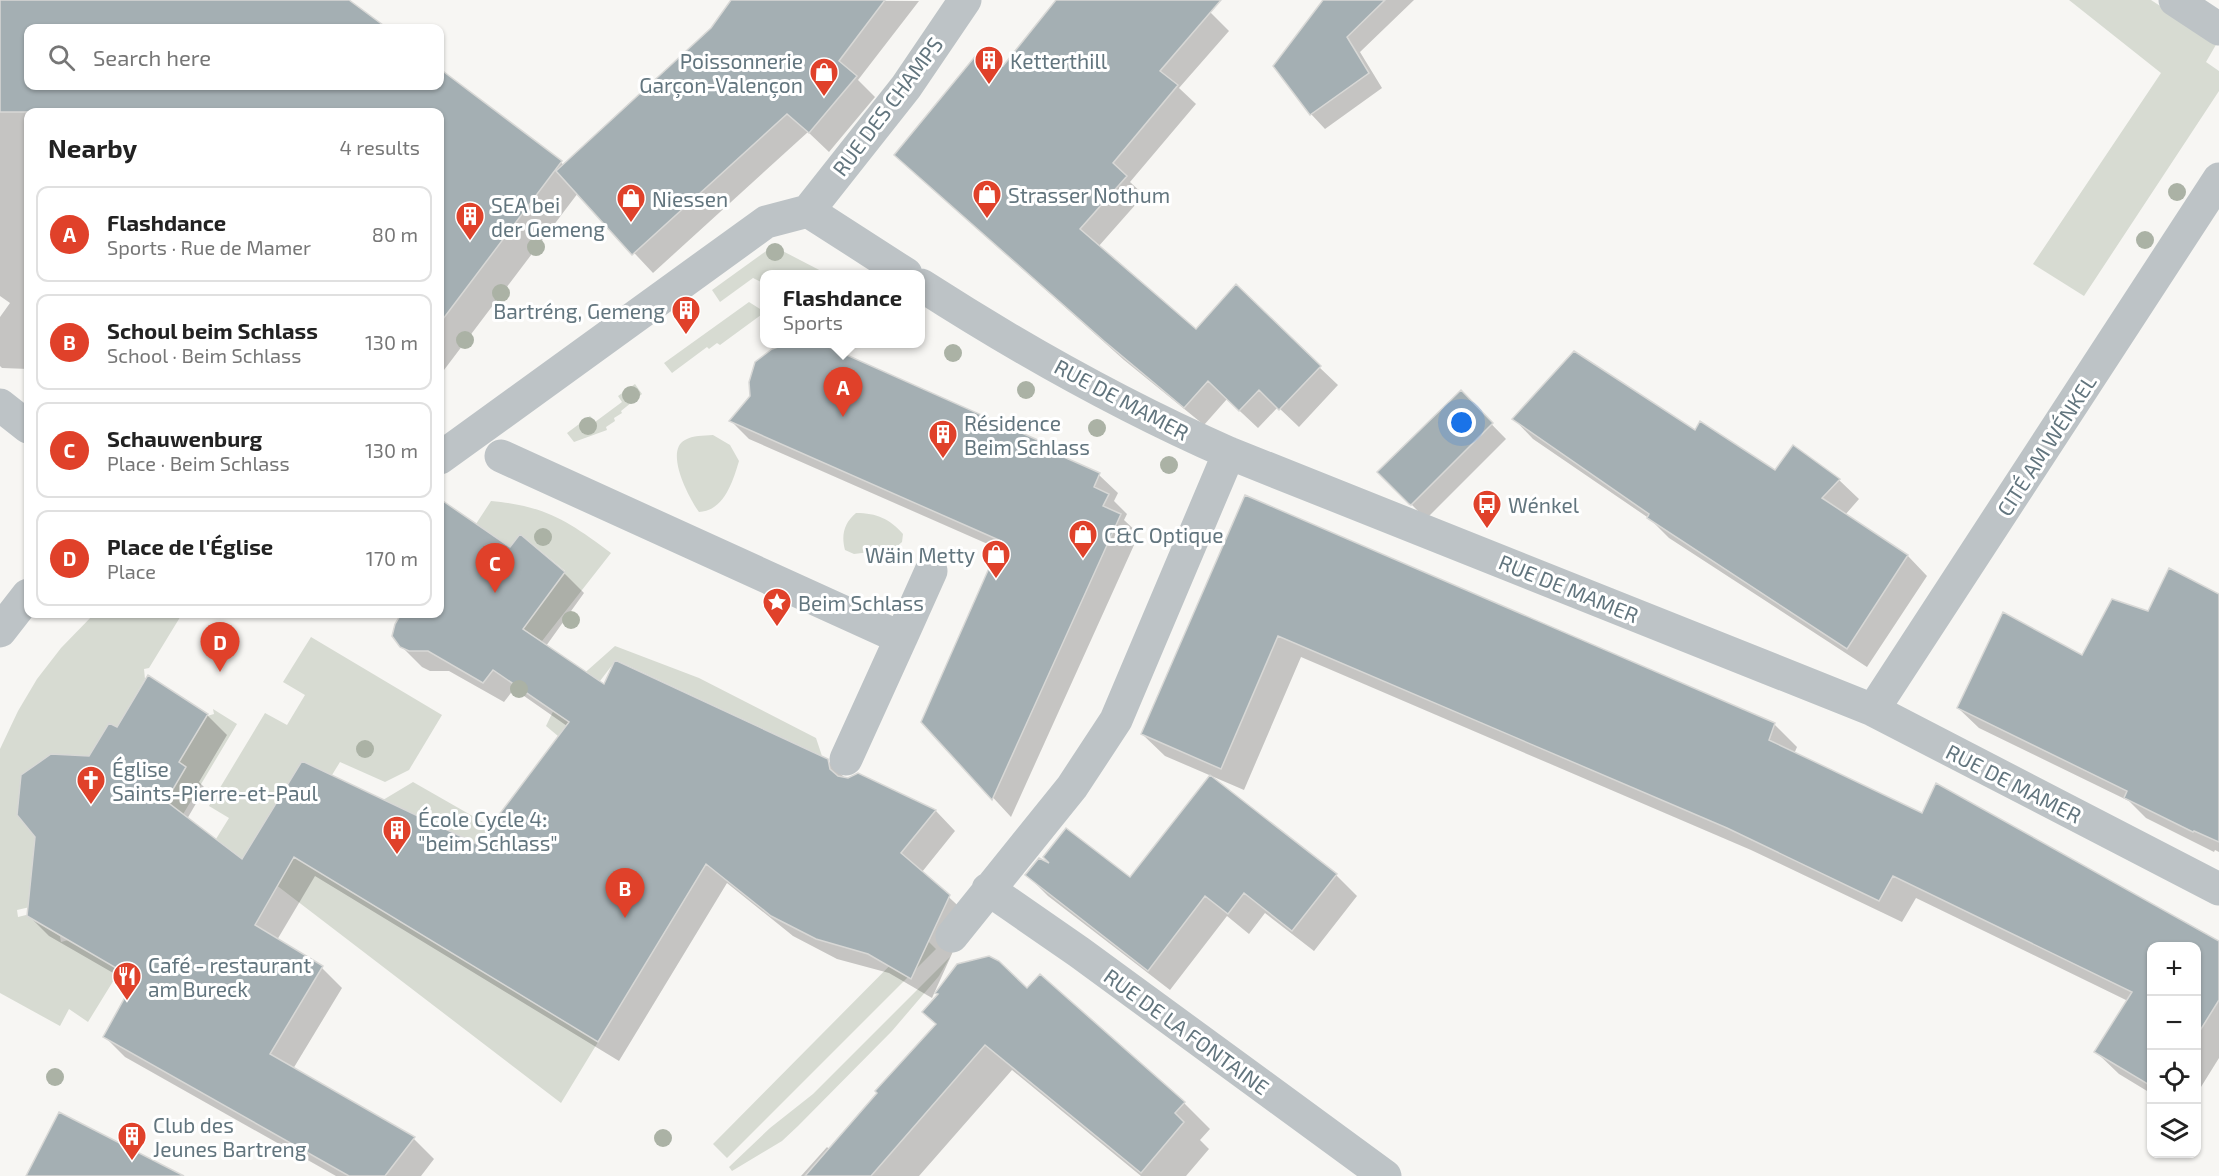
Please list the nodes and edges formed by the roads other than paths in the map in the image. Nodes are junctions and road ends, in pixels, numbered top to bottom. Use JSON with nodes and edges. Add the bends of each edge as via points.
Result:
{"nodes":[{"id":1,"x":964,"y":0,"type":"edge"},
{"id":2,"x":2175,"y":0,"type":"edge"},
{"id":3,"x":2219,"y":30,"type":"edge"},
{"id":4,"x":2219,"y":179,"type":"edge"},
{"id":5,"x":808,"y":211,"type":"junction"},
{"id":6,"x":900,"y":270,"type":"edge"},
{"id":7,"x":925,"y":288,"type":"edge"},
{"id":8,"x":0,"y":405,"type":"edge"},
{"id":9,"x":24,"y":424,"type":"edge"},
{"id":10,"x":1229,"y":453,"type":"junction"},
{"id":11,"x":444,"y":455,"type":"edge"},
{"id":12,"x":501,"y":456,"type":"dead end"},
{"id":13,"x":931,"y":572,"type":"dead end"},
{"id":14,"x":24,"y":600,"type":"edge"},
{"id":15,"x":0,"y":631,"type":"edge"},
{"id":16,"x":901,"y":638,"type":"junction"},
{"id":17,"x":1873,"y":710,"type":"junction"},
{"id":18,"x":846,"y":759,"type":"dead end"},
{"id":19,"x":988,"y":889,"type":"junction"},
{"id":20,"x":2219,"y":889,"type":"edge"},
{"id":21,"x":952,"y":936,"type":"dead end"},
{"id":22,"x":1385,"y":1176,"type":"edge"}],
"edges":[{"from":1,"to":5,"type":"street","name":"RUE DES CHAMPS","via":[[906,87]]},
{"from":2,"to":3,"type":"street"},
{"from":4,"to":17,"type":"street","name":"CITÉ AM WÉNKEL"},
{"from":5,"to":6,"type":"street"},
{"from":5,"to":11,"type":"street","via":[[766,222]]},
{"from":7,"to":10,"type":"street","name":"RUE DE MAMER","via":[[990,329],[1172,428]]},
{"from":8,"to":9,"type":"street"},
{"from":10,"to":17,"type":"street","name":"RUE DE MAMER"},
{"from":10,"to":19,"type":"street","via":[[1116,720],[1071,787]]},
{"from":12,"to":16,"type":"street"},
{"from":13,"to":16,"type":"street"},
{"from":14,"to":15,"type":"street"},
{"from":16,"to":18,"type":"street"},
{"from":17,"to":20,"type":"street","name":"RUE DE MAMER"},
{"from":19,"to":21,"type":"street"},
{"from":19,"to":22,"type":"street","name":"RUE DE LA FONTAINE"}]}
